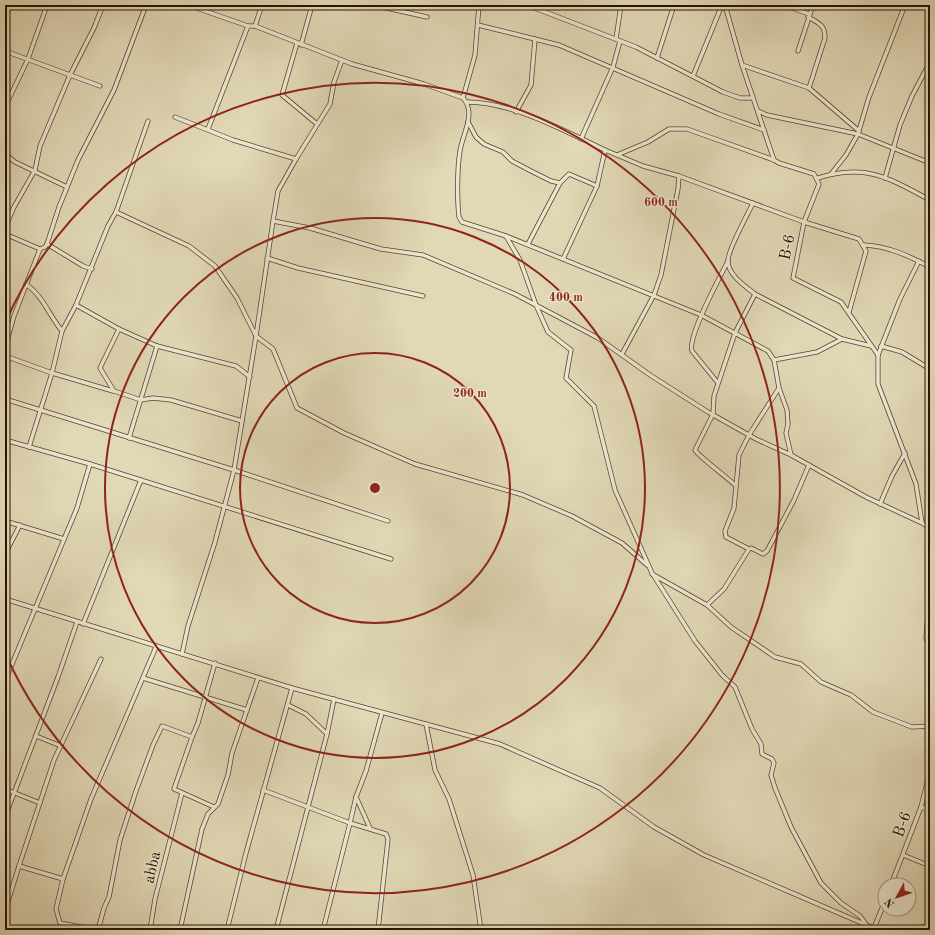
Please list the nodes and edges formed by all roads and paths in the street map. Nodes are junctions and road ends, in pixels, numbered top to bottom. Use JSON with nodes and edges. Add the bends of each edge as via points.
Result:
{"nodes":[{"id":1,"x":47,"y":5,"type":"edge"},
{"id":2,"x":103,"y":5,"type":"edge"},
{"id":3,"x":146,"y":5,"type":"edge"},
{"id":4,"x":188,"y":5,"type":"edge"},
{"id":5,"x":262,"y":5,"type":"edge"},
{"id":6,"x":312,"y":5,"type":"edge"},
{"id":7,"x":373,"y":5,"type":"edge"},
{"id":8,"x":479,"y":5,"type":"edge"},
{"id":9,"x":527,"y":5,"type":"edge"},
{"id":10,"x":621,"y":5,"type":"edge"},
{"id":11,"x":674,"y":5,"type":"edge"},
{"id":12,"x":723,"y":5,"type":"edge"},
{"id":13,"x":783,"y":5,"type":"edge"},
{"id":14,"x":813,"y":5,"type":"edge"},
{"id":15,"x":905,"y":5,"type":"edge"},
{"id":16,"x":195,"y":6,"type":"edge"},
{"id":17,"x":808,"y":16,"type":"junction"},
{"id":18,"x":427,"y":17,"type":"dead end"},
{"id":19,"x":478,"y":25,"type":"junction"},
{"id":20,"x":248,"y":26,"type":"junction"},
{"id":21,"x":255,"y":26,"type":"junction"},
{"id":22,"x":535,"y":39,"type":"junction"},
{"id":23,"x":616,"y":39,"type":"junction"},
{"id":24,"x":620,"y":41,"type":"junction"},
{"id":25,"x":297,"y":43,"type":"junction"},
{"id":26,"x":302,"y":46,"type":"junction"},
{"id":27,"x":5,"y":51,"type":"edge"},
{"id":28,"x":798,"y":51,"type":"dead end"},
{"id":29,"x":658,"y":58,"type":"junction"},
{"id":30,"x":28,"y":60,"type":"junction"},
{"id":31,"x":342,"y":60,"type":"junction"},
{"id":32,"x":930,"y":62,"type":"edge"},
{"id":33,"x":742,"y":66,"type":"junction"},
{"id":34,"x":613,"y":67,"type":"junction"},
{"id":35,"x":70,"y":75,"type":"junction"},
{"id":36,"x":693,"y":76,"type":"junction"},
{"id":37,"x":100,"y":86,"type":"dead end"},
{"id":38,"x":809,"y":88,"type":"junction"},
{"id":39,"x":463,"y":98,"type":"junction"},
{"id":40,"x":753,"y":98,"type":"junction"},
{"id":41,"x":467,"y":102,"type":"junction"},
{"id":42,"x":5,"y":107,"type":"edge"},
{"id":43,"x":758,"y":111,"type":"junction"},
{"id":44,"x":516,"y":112,"type":"junction"},
{"id":45,"x":175,"y":117,"type":"dead end"},
{"id":46,"x":148,"y":121,"type":"dead end"},
{"id":47,"x":468,"y":121,"type":"junction"},
{"id":48,"x":317,"y":124,"type":"junction"},
{"id":49,"x":208,"y":129,"type":"junction"},
{"id":50,"x":764,"y":130,"type":"junction"},
{"id":51,"x":858,"y":133,"type":"junction"},
{"id":52,"x":581,"y":139,"type":"junction"},
{"id":53,"x":894,"y":148,"type":"junction"},
{"id":54,"x":605,"y":150,"type":"junction"},
{"id":55,"x":5,"y":154,"type":"edge"},
{"id":56,"x":617,"y":155,"type":"junction"},
{"id":57,"x":296,"y":159,"type":"junction"},
{"id":58,"x":774,"y":160,"type":"junction"},
{"id":59,"x":930,"y":163,"type":"edge"},
{"id":60,"x":35,"y":170,"type":"junction"},
{"id":61,"x":831,"y":174,"type":"junction"},
{"id":62,"x":679,"y":176,"type":"junction"},
{"id":63,"x":818,"y":178,"type":"junction"},
{"id":64,"x":885,"y":178,"type":"junction"},
{"id":65,"x":560,"y":183,"type":"junction"},
{"id":66,"x":597,"y":186,"type":"junction"},
{"id":67,"x":67,"y":187,"type":"junction"},
{"id":68,"x":930,"y":200,"type":"edge"},
{"id":69,"x":753,"y":203,"type":"junction"},
{"id":70,"x":116,"y":212,"type":"junction"},
{"id":71,"x":273,"y":221,"type":"junction"},
{"id":72,"x":804,"y":222,"type":"junction"},
{"id":73,"x":5,"y":228,"type":"edge"},
{"id":74,"x":5,"y":234,"type":"edge"},
{"id":75,"x":506,"y":236,"type":"junction"},
{"id":76,"x":47,"y":244,"type":"junction"},
{"id":77,"x":528,"y":244,"type":"junction"},
{"id":78,"x":864,"y":245,"type":"junction"},
{"id":79,"x":40,"y":249,"type":"junction"},
{"id":80,"x":267,"y":258,"type":"junction"},
{"id":81,"x":562,"y":259,"type":"junction"},
{"id":82,"x":728,"y":261,"type":"junction"},
{"id":83,"x":919,"y":261,"type":"junction"},
{"id":84,"x":930,"y":267,"type":"edge"},
{"id":85,"x":92,"y":269,"type":"junction"},
{"id":86,"x":26,"y":284,"type":"junction"},
{"id":87,"x":755,"y":294,"type":"junction"},
{"id":88,"x":654,"y":295,"type":"junction"},
{"id":89,"x":423,"y":296,"type":"dead end"},
{"id":90,"x":76,"y":305,"type":"junction"},
{"id":91,"x":536,"y":305,"type":"junction"},
{"id":92,"x":849,"y":312,"type":"junction"},
{"id":93,"x":701,"y":315,"type":"junction"},
{"id":94,"x":119,"y":329,"type":"junction"},
{"id":95,"x":62,"y":331,"type":"junction"},
{"id":96,"x":735,"y":333,"type":"junction"},
{"id":97,"x":256,"y":336,"type":"junction"},
{"id":98,"x":842,"y":339,"type":"junction"},
{"id":99,"x":157,"y":346,"type":"junction"},
{"id":100,"x":871,"y":346,"type":"junction"},
{"id":101,"x":881,"y":346,"type":"junction"},
{"id":102,"x":5,"y":348,"type":"edge"},
{"id":103,"x":622,"y":354,"type":"junction"},
{"id":104,"x":878,"y":355,"type":"junction"},
{"id":105,"x":5,"y":356,"type":"edge"},
{"id":106,"x":774,"y":360,"type":"junction"},
{"id":107,"x":930,"y":369,"type":"edge"},
{"id":108,"x":52,"y":373,"type":"junction"},
{"id":109,"x":250,"y":377,"type":"junction"},
{"id":110,"x":718,"y":383,"type":"junction"},
{"id":111,"x":779,"y":388,"type":"junction"},
{"id":112,"x":113,"y":391,"type":"junction"},
{"id":113,"x":5,"y":399,"type":"edge"},
{"id":114,"x":141,"y":400,"type":"junction"},
{"id":115,"x":40,"y":411,"type":"junction"},
{"id":116,"x":713,"y":414,"type":"junction"},
{"id":117,"x":242,"y":421,"type":"junction"},
{"id":118,"x":749,"y":435,"type":"junction"},
{"id":119,"x":129,"y":438,"type":"junction"},
{"id":120,"x":5,"y":440,"type":"edge"},
{"id":121,"x":29,"y":447,"type":"junction"},
{"id":122,"x":905,"y":453,"type":"junction"},
{"id":123,"x":791,"y":455,"type":"junction"},
{"id":124,"x":90,"y":464,"type":"junction"},
{"id":125,"x":809,"y":465,"type":"junction"},
{"id":126,"x":234,"y":470,"type":"junction"},
{"id":127,"x":140,"y":480,"type":"junction"},
{"id":128,"x":735,"y":485,"type":"junction"},
{"id":129,"x":880,"y":504,"type":"junction"},
{"id":130,"x":224,"y":506,"type":"junction"},
{"id":131,"x":5,"y":521,"type":"edge"},
{"id":132,"x":388,"y":521,"type":"dead end"},
{"id":133,"x":922,"y":523,"type":"junction"},
{"id":134,"x":20,"y":526,"type":"junction"},
{"id":135,"x":930,"y":528,"type":"edge"},
{"id":136,"x":64,"y":539,"type":"junction"},
{"id":137,"x":749,"y":549,"type":"junction"},
{"id":138,"x":5,"y":554,"type":"edge"},
{"id":139,"x":392,"y":559,"type":"dead end"},
{"id":140,"x":649,"y":567,"type":"junction"},
{"id":141,"x":652,"y":573,"type":"junction"},
{"id":142,"x":930,"y":591,"type":"edge"},
{"id":143,"x":5,"y":599,"type":"edge"},
{"id":144,"x":707,"y":605,"type":"junction"},
{"id":145,"x":36,"y":608,"type":"junction"},
{"id":146,"x":77,"y":622,"type":"junction"},
{"id":147,"x":83,"y":624,"type":"junction"},
{"id":148,"x":156,"y":647,"type":"junction"},
{"id":149,"x":930,"y":650,"type":"edge"},
{"id":150,"x":182,"y":654,"type":"junction"},
{"id":151,"x":101,"y":659,"type":"dead end"},
{"id":152,"x":215,"y":663,"type":"junction"},
{"id":153,"x":143,"y":678,"type":"junction"},
{"id":154,"x":258,"y":678,"type":"junction"},
{"id":155,"x":5,"y":681,"type":"edge"},
{"id":156,"x":292,"y":688,"type":"junction"},
{"id":157,"x":205,"y":697,"type":"junction"},
{"id":158,"x":334,"y":700,"type":"junction"},
{"id":159,"x":288,"y":705,"type":"junction"},
{"id":160,"x":247,"y":710,"type":"junction"},
{"id":161,"x":382,"y":712,"type":"junction"},
{"id":162,"x":426,"y":724,"type":"junction"},
{"id":163,"x":930,"y":726,"type":"edge"},
{"id":164,"x":328,"y":734,"type":"junction"},
{"id":165,"x":36,"y":736,"type":"junction"},
{"id":166,"x":192,"y":737,"type":"junction"},
{"id":167,"x":61,"y":746,"type":"junction"},
{"id":168,"x":930,"y":771,"type":"edge"},
{"id":169,"x":5,"y":789,"type":"edge"},
{"id":170,"x":263,"y":790,"type":"junction"},
{"id":171,"x":14,"y":792,"type":"junction"},
{"id":172,"x":182,"y":793,"type":"junction"},
{"id":173,"x":356,"y":797,"type":"junction"},
{"id":174,"x":40,"y":803,"type":"junction"},
{"id":175,"x":214,"y":806,"type":"junction"},
{"id":176,"x":307,"y":807,"type":"junction"},
{"id":177,"x":921,"y":807,"type":"junction"},
{"id":178,"x":930,"y":810,"type":"edge"},
{"id":179,"x":5,"y":817,"type":"edge"},
{"id":180,"x":350,"y":823,"type":"junction"},
{"id":181,"x":370,"y":828,"type":"junction"},
{"id":182,"x":903,"y":856,"type":"junction"},
{"id":183,"x":19,"y":866,"type":"junction"},
{"id":184,"x":930,"y":866,"type":"edge"},
{"id":185,"x":894,"y":877,"type":"edge"},
{"id":186,"x":63,"y":879,"type":"junction"},
{"id":187,"x":5,"y":911,"type":"edge"},
{"id":188,"x":880,"y":917,"type":"edge"},
{"id":189,"x":868,"y":927,"type":"junction"},
{"id":190,"x":930,"y":927,"type":"edge"},
{"id":191,"x":906,"y":928,"type":"junction"},
{"id":192,"x":876,"y":929,"type":"edge"},
{"id":193,"x":98,"y":930,"type":"edge"},
{"id":194,"x":150,"y":930,"type":"edge"},
{"id":195,"x":180,"y":930,"type":"edge"},
{"id":196,"x":227,"y":930,"type":"edge"},
{"id":197,"x":276,"y":930,"type":"edge"},
{"id":198,"x":323,"y":930,"type":"edge"},
{"id":199,"x":379,"y":930,"type":"edge"},
{"id":200,"x":481,"y":930,"type":"edge"},
{"id":201,"x":911,"y":930,"type":"edge"}],
"edges":[{"from":1,"to":30,"type":"street"},
{"from":2,"to":35,"type":"street"},
{"from":3,"to":67,"type":"street","via":[[114,90]]},
{"from":4,"to":16,"type":"street"},
{"from":5,"to":21,"type":"street"},
{"from":6,"to":26,"type":"street"},
{"from":7,"to":18,"type":"street"},
{"from":8,"to":19,"type":"street"},
{"from":9,"to":23,"type":"street"},
{"from":10,"to":23,"type":"street"},
{"from":11,"to":29,"type":"street"},
{"from":12,"to":33,"type":"street"},
{"from":12,"to":36,"type":"street"},
{"from":13,"to":17,"type":"street"},
{"from":14,"to":17,"type":"street"},
{"from":15,"to":51,"type":"street","via":[[869,97]]},
{"from":16,"to":20,"type":"street"},
{"from":17,"to":28,"type":"street"},
{"from":17,"to":38,"type":"street","via":[[822,24],[825,32]]},
{"from":19,"to":22,"type":"street"},
{"from":19,"to":39,"type":"street","via":[[475,55]]},
{"from":20,"to":21,"type":"street"},
{"from":20,"to":49,"type":"street"},
{"from":21,"to":25,"type":"street"},
{"from":22,"to":34,"type":"street","via":[[559,45]]},
{"from":22,"to":44,"type":"street","via":[[531,85]]},
{"from":23,"to":24,"type":"street"},
{"from":24,"to":29,"type":"street"},
{"from":24,"to":34,"type":"street"},
{"from":25,"to":26,"type":"street"},
{"from":25,"to":48,"type":"street","via":[[282,94]]},
{"from":26,"to":31,"type":"street"},
{"from":27,"to":30,"type":"street"},
{"from":29,"to":36,"type":"street"},
{"from":30,"to":35,"type":"street"},
{"from":30,"to":42,"type":"street"},
{"from":31,"to":39,"type":"street"},
{"from":31,"to":48,"type":"street","via":[[330,104]]},
{"from":32,"to":53,"type":"street","via":[[912,96]]},
{"from":33,"to":38,"type":"street"},
{"from":33,"to":40,"type":"street"},
{"from":34,"to":50,"type":"street","via":[[719,114]]},
{"from":34,"to":52,"type":"street"},
{"from":35,"to":37,"type":"street"},
{"from":35,"to":60,"type":"street","via":[[40,146]]},
{"from":36,"to":40,"type":"street","via":[[740,98]]},
{"from":38,"to":51,"type":"street"},
{"from":39,"to":41,"type":"street"},
{"from":40,"to":43,"type":"street"},
{"from":41,"to":44,"type":"street","via":[[481,102]]},
{"from":41,"to":47,"type":"street"},
{"from":43,"to":50,"type":"street"},
{"from":43,"to":51,"type":"street"},
{"from":44,"to":52,"type":"street"},
{"from":45,"to":49,"type":"street"},
{"from":46,"to":70,"type":"street"},
{"from":47,"to":65,"type":"street","via":[[476,137],[484,144],[503,152],[512,161],[540,176]]},
{"from":47,"to":75,"type":"street","via":[[460,151],[459,217],[462,222]]},
{"from":48,"to":57,"type":"street"},
{"from":49,"to":57,"type":"street","via":[[234,140]]},
{"from":50,"to":58,"type":"street"},
{"from":51,"to":53,"type":"street"},
{"from":51,"to":61,"type":"street","via":[[846,155]]},
{"from":52,"to":54,"type":"street"},
{"from":53,"to":59,"type":"street"},
{"from":53,"to":64,"type":"street"},
{"from":54,"to":56,"type":"street"},
{"from":54,"to":66,"type":"street"},
{"from":55,"to":60,"type":"street","via":[[15,162]]},
{"from":56,"to":58,"type":"street","via":[[648,142],[669,129],[679,128]]},
{"from":56,"to":62,"type":"street","via":[[643,166]]},
{"from":57,"to":71,"type":"street","via":[[278,191]]},
{"from":58,"to":63,"type":"street","via":[[814,174]]},
{"from":60,"to":67,"type":"street"},
{"from":60,"to":73,"type":"street"},
{"from":61,"to":63,"type":"street"},
{"from":61,"to":64,"type":"street","via":[[861,171]]},
{"from":62,"to":69,"type":"street"},
{"from":62,"to":88,"type":"street","via":[[661,275]]},
{"from":63,"to":72,"type":"street","name":"B-6","via":[[819,184]]},
{"from":64,"to":68,"type":"street"},
{"from":65,"to":66,"type":"street","via":[[569,174]]},
{"from":65,"to":77,"type":"street"},
{"from":66,"to":81,"type":"street"},
{"from":67,"to":76,"type":"street"},
{"from":69,"to":72,"type":"street"},
{"from":69,"to":82,"type":"street","via":[[730,251]]},
{"from":70,"to":85,"type":"street"},
{"from":70,"to":97,"type":"street","via":[[189,246],[216,266],[238,298]]},
{"from":71,"to":80,"type":"street"},
{"from":71,"to":91,"type":"street","via":[[310,228],[381,249],[423,255]]},
{"from":72,"to":78,"type":"street","via":[[859,239]]},
{"from":72,"to":92,"type":"street","name":"B-6","via":[[793,278],[841,302]]},
{"from":74,"to":79,"type":"street"},
{"from":75,"to":77,"type":"street"},
{"from":75,"to":91,"type":"street","via":[[520,260]]},
{"from":76,"to":79,"type":"street","via":[[45,248]]},
{"from":76,"to":85,"type":"street"},
{"from":77,"to":81,"type":"street"},
{"from":78,"to":83,"type":"street","via":[[878,245]]},
{"from":78,"to":92,"type":"street","via":[[866,251]]},
{"from":79,"to":86,"type":"street"},
{"from":80,"to":89,"type":"street","via":[[298,268]]},
{"from":80,"to":97,"type":"street"},
{"from":81,"to":88,"type":"street"},
{"from":82,"to":87,"type":"street","via":[[731,270],[742,284]]},
{"from":82,"to":93,"type":"street"},
{"from":83,"to":84,"type":"street"},
{"from":83,"to":101,"type":"street"},
{"from":85,"to":90,"type":"street"},
{"from":86,"to":95,"type":"street","via":[[38,293]]},
{"from":86,"to":102,"type":"street"},
{"from":87,"to":96,"type":"street"},
{"from":87,"to":98,"type":"street"},
{"from":88,"to":93,"type":"street"},
{"from":88,"to":103,"type":"street"},
{"from":90,"to":94,"type":"street"},
{"from":90,"to":95,"type":"street"},
{"from":91,"to":103,"type":"street","via":[[574,324]]},
{"from":91,"to":140,"type":"street","via":[[548,332],[571,350],[566,378],[594,406],[615,490]]},
{"from":92,"to":100,"type":"street","name":"B-6"},
{"from":93,"to":96,"type":"street"},
{"from":93,"to":110,"type":"street","via":[[691,347]]},
{"from":94,"to":99,"type":"street"},
{"from":94,"to":112,"type":"street","via":[[100,368]]},
{"from":95,"to":108,"type":"street"},
{"from":96,"to":106,"type":"street","via":[[768,351]]},
{"from":96,"to":110,"type":"street"},
{"from":97,"to":109,"type":"street"},
{"from":97,"to":140,"type":"street","via":[[274,349],[297,408],[344,433],[415,464],[523,495],[572,516],[622,543]]},
{"from":98,"to":100,"type":"street"},
{"from":98,"to":106,"type":"street","via":[[816,352]]},
{"from":99,"to":109,"type":"street","via":[[236,366]]},
{"from":99,"to":114,"type":"street"},
{"from":100,"to":104,"type":"street","name":"B-6"},
{"from":101,"to":104,"type":"street"},
{"from":101,"to":107,"type":"street","via":[[902,352]]},
{"from":103,"to":116,"type":"street","via":[[650,375]]},
{"from":104,"to":122,"type":"street","via":[[878,384]]},
{"from":105,"to":108,"type":"street"},
{"from":106,"to":111,"type":"street"},
{"from":108,"to":112,"type":"street"},
{"from":108,"to":115,"type":"street"},
{"from":109,"to":117,"type":"street"},
{"from":110,"to":116,"type":"street"},
{"from":111,"to":118,"type":"street"},
{"from":111,"to":123,"type":"street","via":[[787,410],[786,433]]},
{"from":112,"to":114,"type":"street"},
{"from":113,"to":115,"type":"street"},
{"from":114,"to":117,"type":"street","via":[[171,400]]},
{"from":114,"to":119,"type":"street"},
{"from":115,"to":119,"type":"street"},
{"from":115,"to":121,"type":"street"},
{"from":116,"to":118,"type":"street"},
{"from":116,"to":128,"type":"street","via":[[695,452]]},
{"from":117,"to":126,"type":"street"},
{"from":118,"to":123,"type":"street"},
{"from":118,"to":128,"type":"street","via":[[739,455]]},
{"from":119,"to":126,"type":"street"},
{"from":120,"to":121,"type":"street"},
{"from":121,"to":124,"type":"street"},
{"from":122,"to":129,"type":"street"},
{"from":122,"to":133,"type":"street","via":[[916,484]]},
{"from":123,"to":125,"type":"street"},
{"from":124,"to":127,"type":"street"},
{"from":124,"to":136,"type":"street","via":[[77,508]]},
{"from":125,"to":129,"type":"street"},
{"from":125,"to":137,"type":"street","via":[[767,551],[763,554]]},
{"from":126,"to":130,"type":"street"},
{"from":126,"to":132,"type":"street"},
{"from":127,"to":130,"type":"street"},
{"from":127,"to":147,"type":"street"},
{"from":128,"to":137,"type":"street","via":[[734,508],[724,535]]},
{"from":129,"to":133,"type":"street"},
{"from":130,"to":139,"type":"street"},
{"from":130,"to":150,"type":"street"},
{"from":131,"to":134,"type":"street"},
{"from":133,"to":135,"type":"street"},
{"from":134,"to":136,"type":"street"},
{"from":134,"to":138,"type":"street"},
{"from":136,"to":145,"type":"street"},
{"from":137,"to":144,"type":"street","via":[[724,589]]},
{"from":140,"to":141,"type":"street"},
{"from":141,"to":144,"type":"street"},
{"from":141,"to":189,"type":"street","via":[[695,641],[722,675],[736,688],[752,729],[761,744],[762,754],[772,758],[774,763],[771,775],[790,827],[821,883],[841,903],[860,916]]},
{"from":142,"to":149,"type":"street","via":[[926,638]]},
{"from":143,"to":145,"type":"street"},
{"from":144,"to":163,"type":"street","via":[[731,627],[775,656],[801,664],[821,682],[851,695],[873,712],[912,727]]},
{"from":145,"to":146,"type":"street"},
{"from":145,"to":155,"type":"street"},
{"from":146,"to":147,"type":"street"},
{"from":146,"to":165,"type":"street"},
{"from":147,"to":148,"type":"street"},
{"from":148,"to":150,"type":"street"},
{"from":148,"to":153,"type":"street"},
{"from":150,"to":152,"type":"street"},
{"from":151,"to":167,"type":"street"},
{"from":152,"to":154,"type":"street"},
{"from":152,"to":157,"type":"street"},
{"from":153,"to":157,"type":"street"},
{"from":153,"to":186,"type":"street","via":[[91,799]]},
{"from":154,"to":156,"type":"street"},
{"from":154,"to":160,"type":"street"},
{"from":156,"to":158,"type":"street"},
{"from":156,"to":159,"type":"street"},
{"from":157,"to":160,"type":"street"},
{"from":157,"to":166,"type":"street"},
{"from":158,"to":161,"type":"street"},
{"from":158,"to":164,"type":"street"},
{"from":159,"to":164,"type":"street","via":[[306,714]]},
{"from":159,"to":170,"type":"street"},
{"from":160,"to":175,"type":"street","via":[[232,753],[228,775],[218,804]]},
{"from":161,"to":162,"type":"street"},
{"from":161,"to":173,"type":"street"},
{"from":162,"to":189,"type":"street","via":[[500,744],[600,788],[654,827],[704,855]]},
{"from":162,"to":200,"type":"street","via":[[434,770],[448,799],[474,875]]},
{"from":164,"to":176,"type":"street"},
{"from":165,"to":167,"type":"street"},
{"from":165,"to":171,"type":"street"},
{"from":166,"to":172,"type":"street","via":[[174,789]]},
{"from":166,"to":193,"type":"street","via":[[164,726],[161,728],[120,840],[109,897]]},
{"from":167,"to":174,"type":"street"},
{"from":168,"to":177,"type":"street","name":"B-6"},
{"from":169,"to":171,"type":"street"},
{"from":170,"to":176,"type":"street"},
{"from":170,"to":196,"type":"street"},
{"from":171,"to":174,"type":"street"},
{"from":171,"to":179,"type":"street"},
{"from":172,"to":175,"type":"street"},
{"from":172,"to":194,"type":"street","name":"abba","via":[[155,899]]},
{"from":173,"to":180,"type":"street"},
{"from":173,"to":181,"type":"street"},
{"from":174,"to":183,"type":"street"},
{"from":175,"to":195,"type":"street","via":[[202,829]]},
{"from":176,"to":180,"type":"street"},
{"from":176,"to":197,"type":"street"},
{"from":177,"to":178,"type":"street"},
{"from":177,"to":182,"type":"street","name":"B-6"},
{"from":180,"to":181,"type":"street"},
{"from":180,"to":198,"type":"street"},
{"from":181,"to":199,"type":"street","via":[[386,834],[388,839]]},
{"from":182,"to":184,"type":"street"},
{"from":182,"to":185,"type":"street","name":"B-6"},
{"from":183,"to":186,"type":"street"},
{"from":183,"to":187,"type":"street"},
{"from":186,"to":193,"type":"street","via":[[56,909],[60,923]]},
{"from":188,"to":192,"type":"street"},
{"from":189,"to":192,"type":"street"},
{"from":190,"to":191,"type":"street"},
{"from":191,"to":192,"type":"street"},
{"from":191,"to":201,"type":"street"}]}
